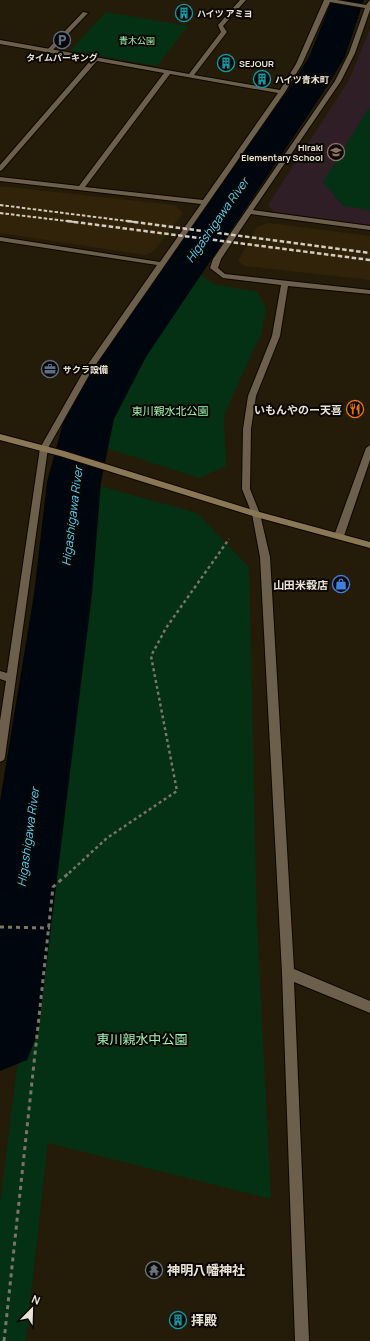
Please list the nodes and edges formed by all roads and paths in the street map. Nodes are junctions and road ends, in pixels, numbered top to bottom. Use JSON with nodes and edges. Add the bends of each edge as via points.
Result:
{"nodes":[{"id":1,"x":243,"y":0,"type":"edge"},
{"id":2,"x":328,"y":0,"type":"edge"},
{"id":3,"x":368,"y":6,"type":"edge"},
{"id":4,"x":85,"y":13,"type":"dead end"},
{"id":5,"x":0,"y":42,"type":"edge"},
{"id":6,"x":48,"y":51,"type":"junction"},
{"id":7,"x":95,"y":59,"type":"junction"},
{"id":8,"x":168,"y":72,"type":"junction"},
{"id":9,"x":190,"y":76,"type":"junction"},
{"id":10,"x":282,"y":92,"type":"junction"},
{"id":11,"x":0,"y":169,"type":"edge"},
{"id":12,"x":0,"y":178,"type":"edge"},
{"id":13,"x":81,"y":188,"type":"junction"},
{"id":14,"x":204,"y":202,"type":"junction"},
{"id":15,"x":250,"y":212,"type":"junction"},
{"id":16,"x":370,"y":228,"type":"edge"},
{"id":17,"x":0,"y":239,"type":"edge"},
{"id":18,"x":162,"y":264,"type":"junction"},
{"id":19,"x":285,"y":283,"type":"junction"},
{"id":20,"x":370,"y":292,"type":"edge"},
{"id":21,"x":0,"y":437,"type":"edge"},
{"id":22,"x":44,"y":448,"type":"junction"},
{"id":23,"x":370,"y":448,"type":"edge"},
{"id":24,"x":256,"y":514,"type":"junction"},
{"id":25,"x":339,"y":536,"type":"junction"},
{"id":26,"x":229,"y":539,"type":"dead end"},
{"id":27,"x":370,"y":545,"type":"edge"},
{"id":28,"x":0,"y":675,"type":"edge"},
{"id":29,"x":12,"y":679,"type":"junction"},
{"id":30,"x":0,"y":757,"type":"edge"},
{"id":31,"x":0,"y":927,"type":"edge"},
{"id":32,"x":50,"y":928,"type":"junction"},
{"id":33,"x":288,"y":973,"type":"junction"},
{"id":34,"x":370,"y":1007,"type":"edge"},
{"id":35,"x":4,"y":1341,"type":"edge"},
{"id":36,"x":302,"y":1341,"type":"edge"}],
"edges":[{"from":1,"to":9,"type":"street","via":[[220,26],[224,32]]},
{"from":2,"to":3,"type":"street"},
{"from":2,"to":10,"type":"street","via":[[299,64]]},
{"from":3,"to":15,"type":"street","via":[[352,53],[338,81]]},
{"from":4,"to":6,"type":"street"},
{"from":5,"to":6,"type":"street"},
{"from":6,"to":7,"type":"street"},
{"from":7,"to":8,"type":"street"},
{"from":7,"to":11,"type":"street"},
{"from":8,"to":9,"type":"street"},
{"from":8,"to":13,"type":"street"},
{"from":9,"to":10,"type":"street"},
{"from":10,"to":14,"type":"street"},
{"from":12,"to":13,"type":"street"},
{"from":13,"to":14,"type":"street"},
{"from":14,"to":18,"type":"street"},
{"from":15,"to":16,"type":"street"},
{"from":15,"to":19,"type":"street","via":[[217,258],[214,268],[223,276]]},
{"from":17,"to":18,"type":"street"},
{"from":18,"to":22,"type":"street","via":[[89,369]]},
{"from":19,"to":20,"type":"street"},
{"from":19,"to":24,"type":"street","via":[[276,336],[252,396],[246,429],[246,489]]},
{"from":21,"to":22,"type":"street"},
{"from":22,"to":24,"type":"street"},
{"from":22,"to":29,"type":"street"},
{"from":23,"to":25,"type":"street"},
{"from":24,"to":25,"type":"street"},
{"from":24,"to":33,"type":"street","via":[[265,557]]},
{"from":25,"to":27,"type":"street"},
{"from":26,"to":32,"type":"path","via":[[166,628],[150,656],[177,791],[107,838],[53,887]]},
{"from":28,"to":29,"type":"street"},
{"from":29,"to":30,"type":"street"},
{"from":31,"to":32,"type":"path"},
{"from":32,"to":35,"type":"path"},
{"from":33,"to":34,"type":"street"},
{"from":33,"to":36,"type":"street"}]}
